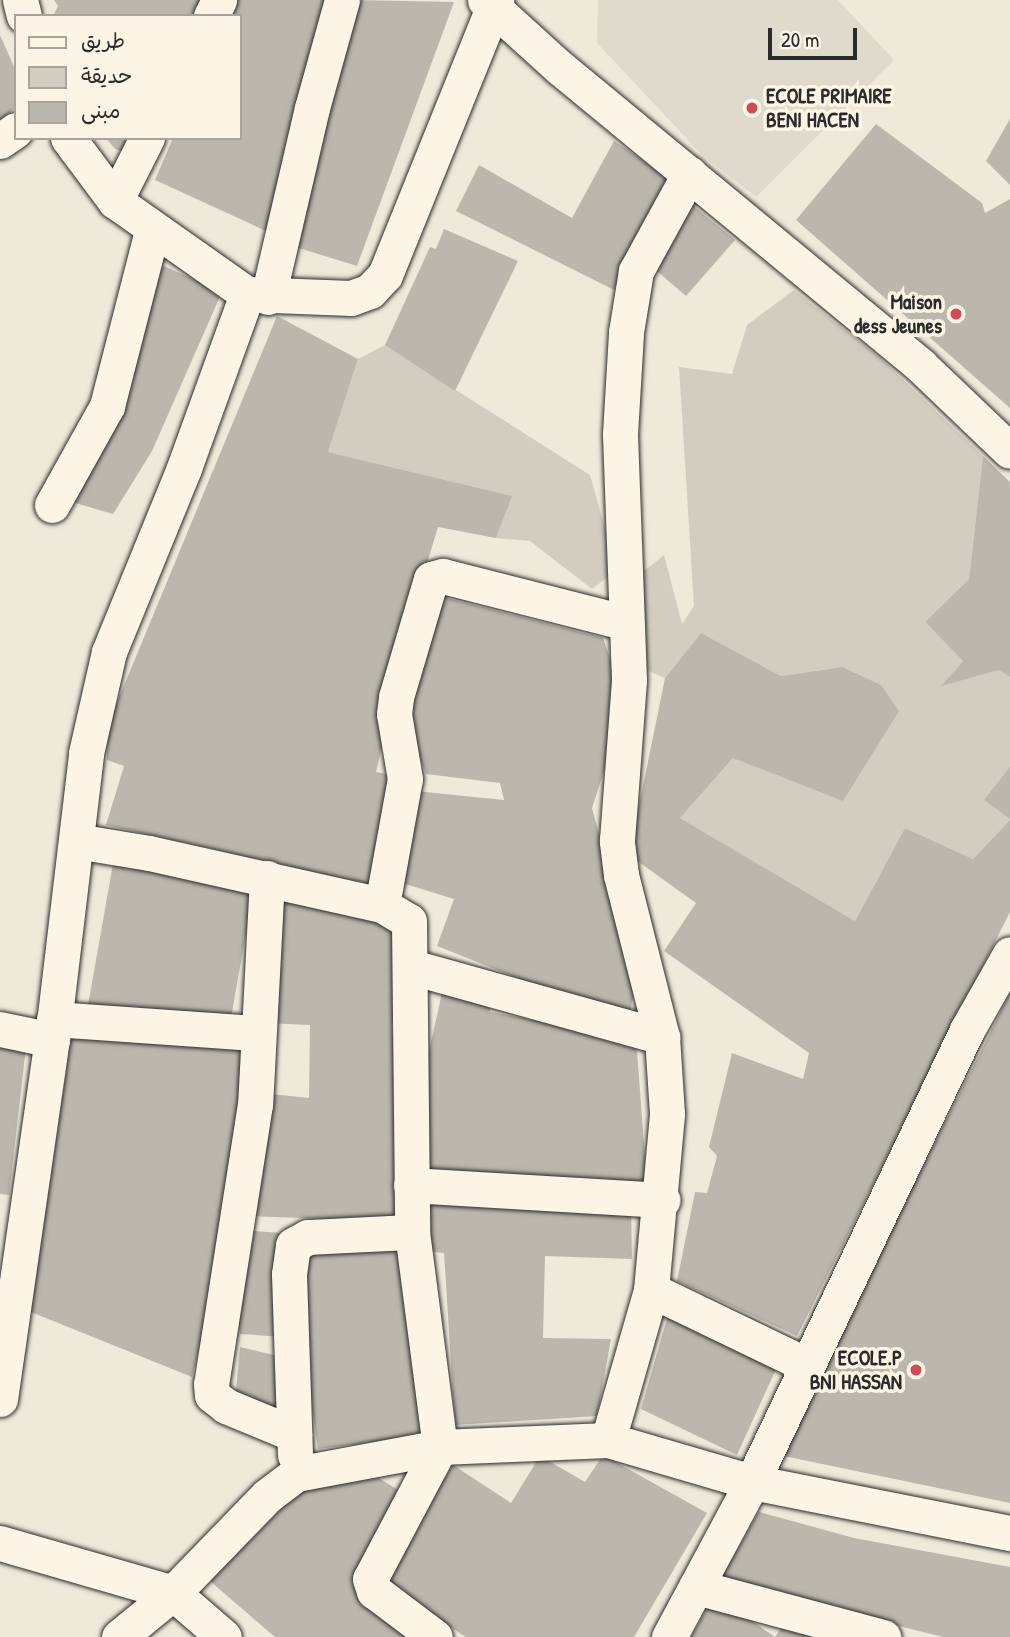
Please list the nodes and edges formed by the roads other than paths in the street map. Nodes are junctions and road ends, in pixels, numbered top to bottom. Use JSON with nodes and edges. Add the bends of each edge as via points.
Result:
{"nodes":[{"id":1,"x":342,"y":0,"type":"edge"},
{"id":2,"x":492,"y":1,"type":"edge"},
{"id":3,"x":69,"y":140,"type":"edge"},
{"id":4,"x":146,"y":140,"type":"edge"},
{"id":5,"x":689,"y":174,"type":"junction"},
{"id":6,"x":115,"y":201,"type":"junction"},
{"id":7,"x":152,"y":230,"type":"junction"},
{"id":8,"x":258,"y":296,"type":"junction"},
{"id":9,"x":1010,"y":451,"type":"edge"},
{"id":10,"x":52,"y":505,"type":"dead end"},
{"id":11,"x":624,"y":622,"type":"junction"},
{"id":12,"x":76,"y":841,"type":"junction"},
{"id":13,"x":267,"y":878,"type":"junction"},
{"id":14,"x":382,"y":905,"type":"junction"},
{"id":15,"x":1010,"y":954,"type":"edge"},
{"id":16,"x":412,"y":967,"type":"junction"},
{"id":17,"x":0,"y":1029,"type":"edge"},
{"id":18,"x":53,"y":1029,"type":"junction"},
{"id":19,"x":256,"y":1032,"type":"junction"},
{"id":20,"x":663,"y":1037,"type":"junction"},
{"id":21,"x":411,"y":1185,"type":"junction"},
{"id":22,"x":663,"y":1199,"type":"junction"},
{"id":23,"x":13,"y":1210,"type":"edge"},
{"id":24,"x":412,"y":1232,"type":"junction"},
{"id":25,"x":651,"y":1290,"type":"junction"},
{"id":26,"x":805,"y":1364,"type":"junction"},
{"id":27,"x":0,"y":1399,"type":"edge"},
{"id":28,"x":294,"y":1434,"type":"junction"},
{"id":29,"x":608,"y":1440,"type":"junction"},
{"id":30,"x":440,"y":1447,"type":"junction"},
{"id":31,"x":296,"y":1474,"type":"junction"},
{"id":32,"x":752,"y":1482,"type":"junction"},
{"id":33,"x":1010,"y":1533,"type":"edge"},
{"id":34,"x":0,"y":1543,"type":"edge"},
{"id":35,"x":696,"y":1587,"type":"junction"},
{"id":36,"x":173,"y":1593,"type":"junction"},
{"id":37,"x":119,"y":1637,"type":"edge"},
{"id":38,"x":224,"y":1637,"type":"edge"},
{"id":39,"x":435,"y":1637,"type":"edge"},
{"id":40,"x":669,"y":1637,"type":"edge"},
{"id":41,"x":883,"y":1637,"type":"edge"}],
"edges":[{"from":1,"to":8,"type":"street"},
{"from":2,"to":5,"type":"street","via":[[560,68]]},
{"from":2,"to":8,"type":"street","via":[[386,275],[370,291],[351,299]]},
{"from":3,"to":6,"type":"street"},
{"from":4,"to":6,"type":"street"},
{"from":5,"to":9,"type":"street","via":[[920,365]]},
{"from":5,"to":11,"type":"street","via":[[648,244],[630,292],[620,433]]},
{"from":6,"to":7,"type":"street"},
{"from":7,"to":8,"type":"street"},
{"from":7,"to":10,"type":"street","via":[[107,406]]},
{"from":8,"to":12,"type":"street","via":[[109,652],[92,711]]},
{"from":11,"to":14,"type":"street","via":[[443,576],[430,579],[396,697],[394,714],[405,779]]},
{"from":11,"to":20,"type":"street","via":[[628,710],[618,855]]},
{"from":12,"to":13,"type":"street"},
{"from":12,"to":18,"type":"street"},
{"from":13,"to":14,"type":"street"},
{"from":13,"to":19,"type":"street"},
{"from":14,"to":16,"type":"street","via":[[410,921]]},
{"from":15,"to":26,"type":"street","via":[[968,1030]]},
{"from":16,"to":20,"type":"street"},
{"from":16,"to":21,"type":"street"},
{"from":17,"to":18,"type":"street"},
{"from":18,"to":19,"type":"street"},
{"from":18,"to":23,"type":"street"},
{"from":19,"to":28,"type":"street","via":[[255,1104],[212,1395],[226,1406]]},
{"from":20,"to":22,"type":"street","via":[[668,1074]]},
{"from":21,"to":22,"type":"street"},
{"from":21,"to":24,"type":"street"},
{"from":22,"to":25,"type":"street"},
{"from":23,"to":27,"type":"street"},
{"from":24,"to":28,"type":"street","via":[[308,1237],[293,1245],[289,1274]]},
{"from":24,"to":30,"type":"street"},
{"from":25,"to":26,"type":"street"},
{"from":25,"to":29,"type":"street"},
{"from":26,"to":32,"type":"street"},
{"from":28,"to":31,"type":"street"},
{"from":29,"to":30,"type":"street"},
{"from":29,"to":32,"type":"street"},
{"from":30,"to":31,"type":"street"},
{"from":30,"to":39,"type":"street","via":[[370,1579],[374,1591]]},
{"from":31,"to":36,"type":"street","via":[[267,1496]]},
{"from":32,"to":33,"type":"street"},
{"from":32,"to":35,"type":"street"},
{"from":34,"to":36,"type":"street"},
{"from":35,"to":40,"type":"street"},
{"from":35,"to":41,"type":"street"},
{"from":36,"to":37,"type":"street"},
{"from":36,"to":38,"type":"street"}]}
